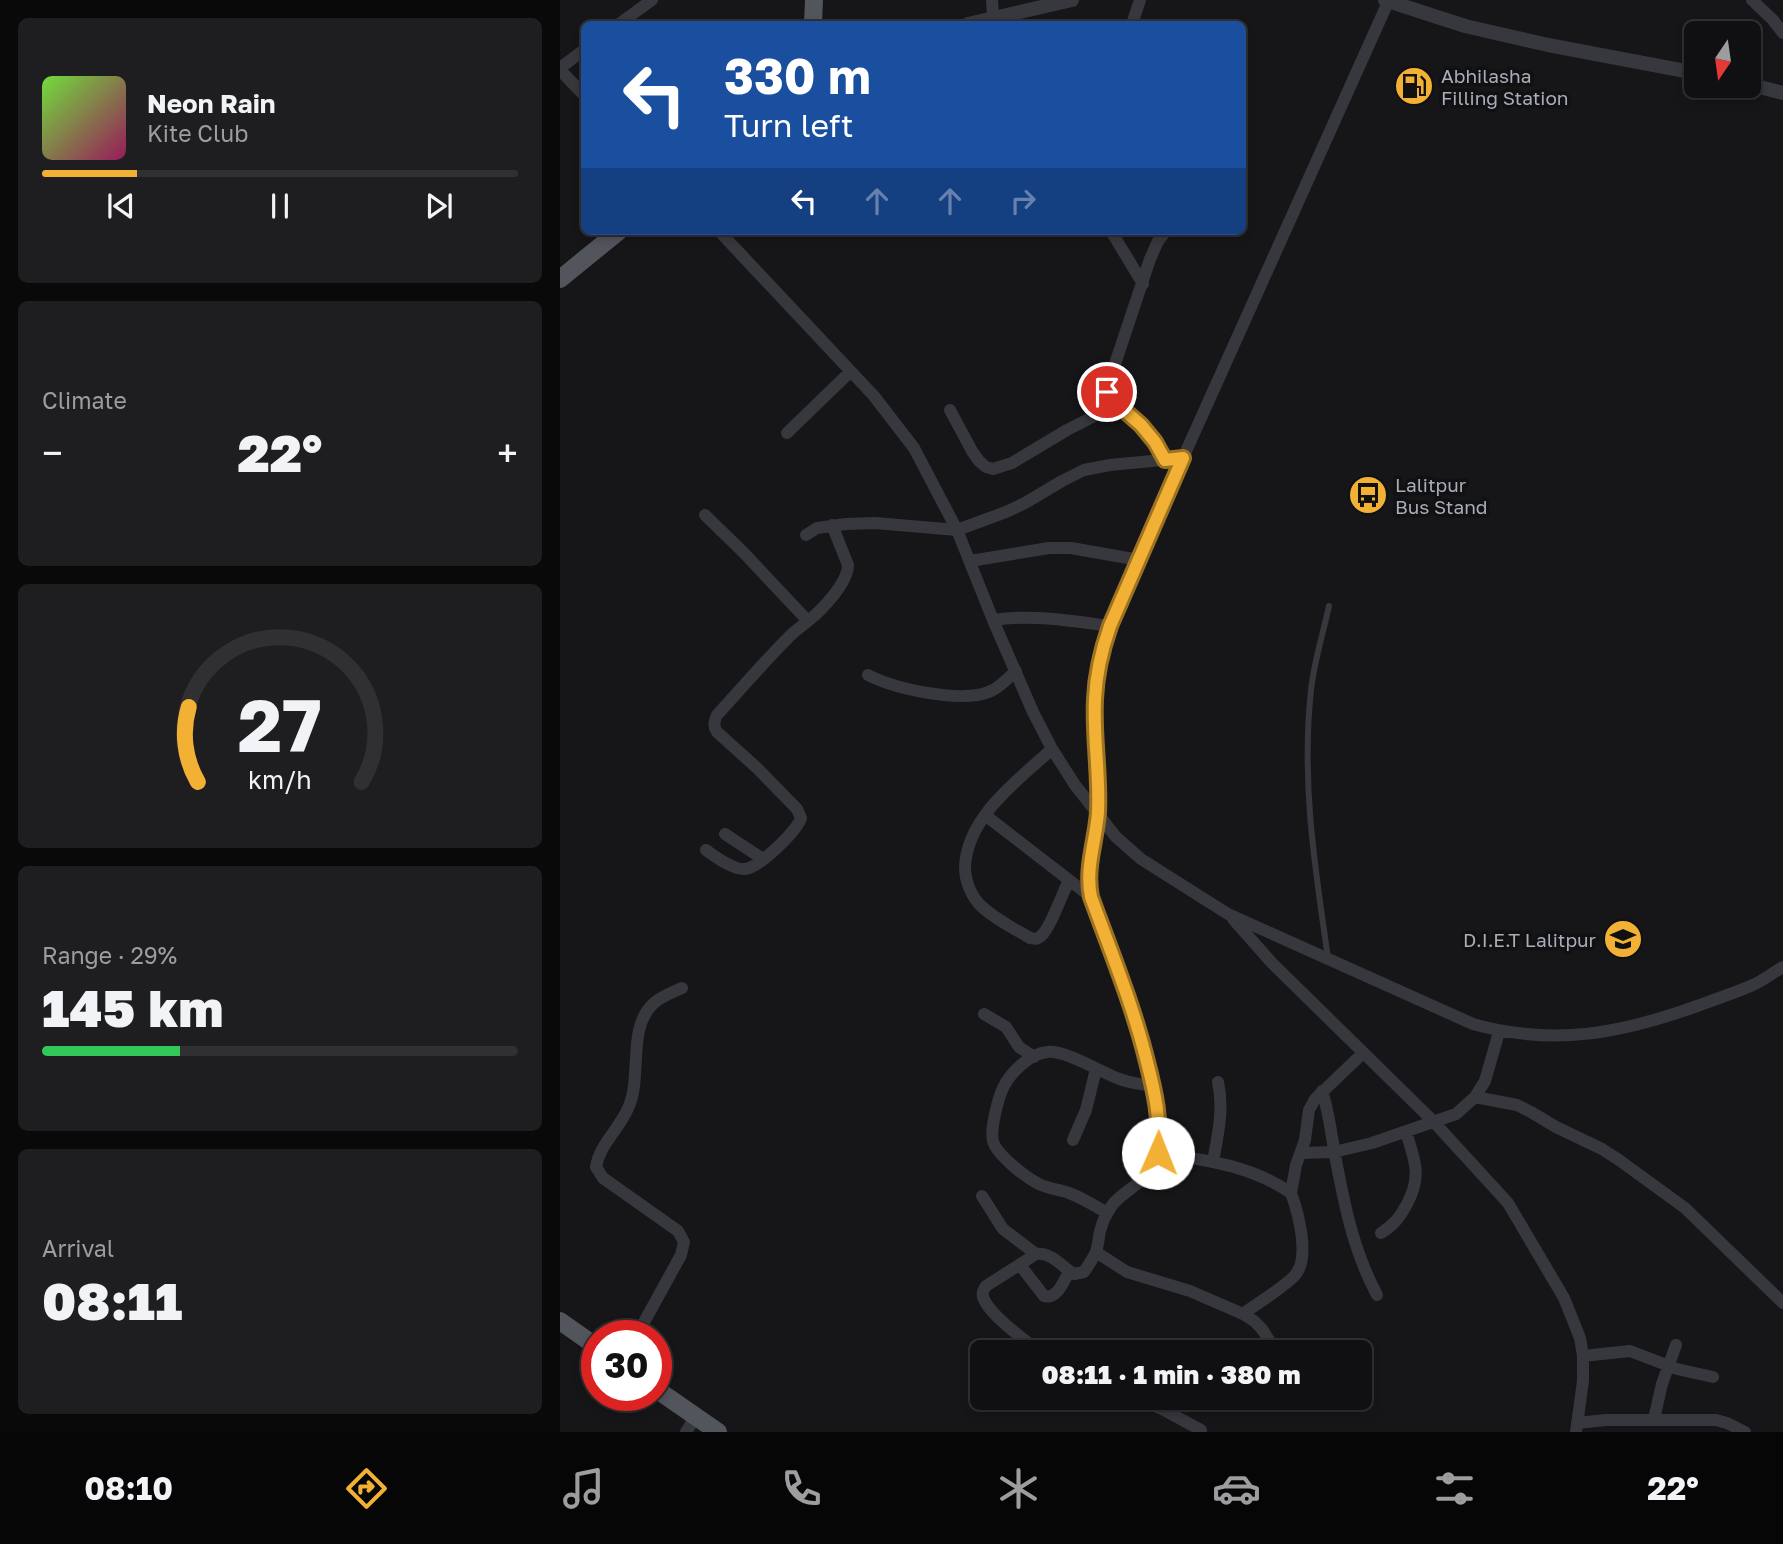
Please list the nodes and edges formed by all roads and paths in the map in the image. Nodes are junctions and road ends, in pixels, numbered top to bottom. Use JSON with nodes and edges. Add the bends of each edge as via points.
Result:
{"nodes":[{"id":1,"x":652,"y":0,"type":"edge"},
{"id":2,"x":814,"y":0,"type":"edge"},
{"id":3,"x":992,"y":0,"type":"edge"},
{"id":4,"x":1072,"y":0,"type":"edge"},
{"id":5,"x":1140,"y":0,"type":"edge"},
{"id":6,"x":1752,"y":0,"type":"edge"},
{"id":7,"x":1387,"y":1,"type":"edge"},
{"id":8,"x":993,"y":18,"type":"junction"},
{"id":9,"x":623,"y":21,"type":"edge"},
{"id":10,"x":813,"y":21,"type":"edge"},
{"id":11,"x":980,"y":21,"type":"edge"},
{"id":12,"x":1133,"y":21,"type":"edge"},
{"id":13,"x":1783,"y":33,"type":"edge"},
{"id":14,"x":581,"y":52,"type":"edge"},
{"id":15,"x":560,"y":69,"type":"edge"},
{"id":16,"x":1684,"y":70,"type":"edge"},
{"id":17,"x":1761,"y":87,"type":"edge"},
{"id":18,"x":581,"y":92,"type":"edge"},
{"id":19,"x":1783,"y":93,"type":"edge"},
{"id":20,"x":614,"y":235,"type":"edge"},
{"id":21,"x":723,"y":235,"type":"edge"},
{"id":22,"x":1113,"y":235,"type":"edge"},
{"id":23,"x":1162,"y":235,"type":"edge"},
{"id":24,"x":560,"y":279,"type":"edge"},
{"id":25,"x":1143,"y":284,"type":"junction"},
{"id":26,"x":850,"y":372,"type":"junction"},
{"id":27,"x":1118,"y":404,"type":"junction"},
{"id":28,"x":950,"y":410,"type":"dead end"},
{"id":29,"x":787,"y":433,"type":"dead end"},
{"id":30,"x":1183,"y":458,"type":"junction"},
{"id":31,"x":1165,"y":460,"type":"junction"},
{"id":32,"x":705,"y":515,"type":"dead end"},
{"id":33,"x":832,"y":525,"type":"junction"},
{"id":34,"x":957,"y":530,"type":"junction"},
{"id":35,"x":806,"y":534,"type":"dead end"},
{"id":36,"x":1139,"y":560,"type":"junction"},
{"id":37,"x":970,"y":561,"type":"junction"},
{"id":38,"x":1329,"y":606,"type":"dead end"},
{"id":39,"x":993,"y":620,"type":"junction"},
{"id":40,"x":808,"y":621,"type":"junction"},
{"id":41,"x":1110,"y":626,"type":"junction"},
{"id":42,"x":1016,"y":671,"type":"junction"},
{"id":43,"x":868,"y":676,"type":"dead end"},
{"id":44,"x":1052,"y":749,"type":"junction"},
{"id":45,"x":1098,"y":814,"type":"junction"},
{"id":46,"x":985,"y":815,"type":"junction"},
{"id":47,"x":725,"y":834,"type":"dead end"},
{"id":48,"x":706,"y":850,"type":"dead end"},
{"id":49,"x":763,"y":859,"type":"junction"},
{"id":50,"x":1069,"y":880,"type":"junction"},
{"id":51,"x":1091,"y":897,"type":"junction"},
{"id":52,"x":1228,"y":914,"type":"junction"},
{"id":53,"x":1328,"y":960,"type":"junction"},
{"id":54,"x":1783,"y":967,"type":"edge"},
{"id":55,"x":682,"y":988,"type":"dead end"},
{"id":56,"x":985,"y":1014,"type":"dead end"},
{"id":57,"x":1499,"y":1032,"type":"junction"},
{"id":58,"x":1363,"y":1053,"type":"junction"},
{"id":59,"x":1034,"y":1057,"type":"junction"},
{"id":60,"x":1096,"y":1069,"type":"junction"},
{"id":61,"x":1218,"y":1082,"type":"dead end"},
{"id":62,"x":1153,"y":1086,"type":"junction"},
{"id":63,"x":1322,"y":1091,"type":"junction"},
{"id":64,"x":1475,"y":1097,"type":"junction"},
{"id":65,"x":1433,"y":1121,"type":"junction"},
{"id":66,"x":1406,"y":1132,"type":"junction"},
{"id":67,"x":1073,"y":1140,"type":"dead end"},
{"id":68,"x":1334,"y":1152,"type":"junction"},
{"id":69,"x":1158,"y":1153,"type":"junction"},
{"id":70,"x":1301,"y":1153,"type":"junction"},
{"id":71,"x":1213,"y":1161,"type":"junction"},
{"id":72,"x":1291,"y":1193,"type":"junction"},
{"id":73,"x":982,"y":1196,"type":"dead end"},
{"id":74,"x":1107,"y":1213,"type":"junction"},
{"id":75,"x":1381,"y":1233,"type":"dead end"},
{"id":76,"x":1096,"y":1252,"type":"junction"},
{"id":77,"x":1037,"y":1254,"type":"junction"},
{"id":78,"x":1020,"y":1265,"type":"junction"},
{"id":79,"x":1069,"y":1272,"type":"junction"},
{"id":80,"x":1377,"y":1294,"type":"dead end"},
{"id":81,"x":1783,"y":1303,"type":"edge"},
{"id":82,"x":1243,"y":1314,"type":"junction"},
{"id":83,"x":644,"y":1320,"type":"edge"},
{"id":84,"x":560,"y":1321,"type":"edge"},
{"id":85,"x":581,"y":1336,"type":"edge"},
{"id":86,"x":1025,"y":1340,"type":"edge"},
{"id":87,"x":1269,"y":1340,"type":"edge"},
{"id":88,"x":1676,"y":1345,"type":"dead end"},
{"id":89,"x":1583,"y":1356,"type":"junction"},
{"id":90,"x":1668,"y":1366,"type":"junction"},
{"id":91,"x":1713,"y":1377,"type":"dead end"},
{"id":92,"x":672,"y":1400,"type":"edge"},
{"id":93,"x":1164,"y":1410,"type":"edge"},
{"id":94,"x":696,"y":1416,"type":"junction"},
{"id":95,"x":1654,"y":1419,"type":"junction"},
{"id":96,"x":1576,"y":1427,"type":"edge"},
{"id":97,"x":1201,"y":1430,"type":"dead end"},
{"id":98,"x":686,"y":1432,"type":"edge"},
{"id":99,"x":718,"y":1432,"type":"edge"},
{"id":100,"x":1745,"y":1432,"type":"edge"}],
"edges":[{"from":1,"to":9,"type":"street"},
{"from":2,"to":10,"type":"main road"},
{"from":3,"to":8,"type":"street"},
{"from":4,"to":8,"type":"street"},
{"from":5,"to":12,"type":"street"},
{"from":6,"to":13,"type":"street"},
{"from":7,"to":16,"type":"street","via":[[1477,29]]},
{"from":7,"to":30,"type":"street"},
{"from":8,"to":11,"type":"street"},
{"from":14,"to":15,"type":"street"},
{"from":15,"to":18,"type":"street"},
{"from":17,"to":19,"type":"street"},
{"from":20,"to":24,"type":"main road"},
{"from":21,"to":26,"type":"street"},
{"from":22,"to":25,"type":"street"},
{"from":23,"to":25,"type":"street"},
{"from":25,"to":27,"type":"street","via":[[1108,385],[1109,397]]},
{"from":26,"to":29,"type":"street"},
{"from":26,"to":34,"type":"street","via":[[914,448]]},
{"from":27,"to":28,"type":"street","via":[[993,469],[972,452]]},
{"from":27,"to":31,"type":"street","via":[[1141,425]]},
{"from":30,"to":31,"type":"street"},
{"from":30,"to":36,"type":"street"},
{"from":31,"to":34,"type":"street","via":[[1084,470],[1006,512]]},
{"from":32,"to":40,"type":"street"},
{"from":33,"to":34,"type":"street","via":[[875,523]]},
{"from":33,"to":35,"type":"street"},
{"from":33,"to":40,"type":"street","via":[[848,570]]},
{"from":34,"to":37,"type":"street"},
{"from":36,"to":37,"type":"street","via":[[1049,548]]},
{"from":36,"to":41,"type":"street"},
{"from":37,"to":39,"type":"street"},
{"from":38,"to":53,"type":"lane","via":[[1311,688],[1307,776],[1310,837]]},
{"from":39,"to":41,"type":"street","via":[[1029,617]]},
{"from":39,"to":42,"type":"street"},
{"from":40,"to":49,"type":"street","via":[[788,637],[714,722],[717,733],[800,813],[796,828]]},
{"from":41,"to":45,"type":"street","via":[[1095,700]]},
{"from":42,"to":43,"type":"street","via":[[992,691],[963,697],[906,690]]},
{"from":42,"to":44,"type":"street"},
{"from":44,"to":45,"type":"street"},
{"from":44,"to":46,"type":"street"},
{"from":45,"to":51,"type":"street","via":[[1088,875]]},
{"from":45,"to":52,"type":"street","via":[[1141,859]]},
{"from":46,"to":50,"type":"street"},
{"from":46,"to":50,"type":"street","via":[[970,840],[965,873],[979,904],[997,919],[1030,938],[1043,936]]},
{"from":47,"to":49,"type":"street"},
{"from":48,"to":49,"type":"street","via":[[746,869]]},
{"from":50,"to":51,"type":"street"},
{"from":51,"to":62,"type":"street","via":[[1127,992]]},
{"from":52,"to":53,"type":"street"},
{"from":52,"to":58,"type":"street"},
{"from":53,"to":57,"type":"street"},
{"from":54,"to":57,"type":"street","via":[[1756,984],[1662,1018],[1606,1032],[1552,1036]]},
{"from":55,"to":83,"type":"street","via":[[653,1003],[645,1014],[631,1103],[598,1154],[596,1167],[603,1178],[678,1231],[684,1242]]},
{"from":56,"to":59,"type":"street","via":[[1006,1027],[1019,1047]]},
{"from":57,"to":64,"type":"street","via":[[1485,1081]]},
{"from":58,"to":63,"type":"street"},
{"from":58,"to":65,"type":"street"},
{"from":59,"to":60,"type":"street","via":[[1048,1051],[1059,1053]]},
{"from":59,"to":74,"type":"street","via":[[1007,1080],[993,1142],[1033,1181],[1072,1193]]},
{"from":60,"to":62,"type":"street"},
{"from":60,"to":67,"type":"street"},
{"from":61,"to":71,"type":"street","via":[[1221,1110]]},
{"from":62,"to":69,"type":"street"},
{"from":63,"to":68,"type":"street"},
{"from":63,"to":70,"type":"street","via":[[1309,1110]]},
{"from":64,"to":65,"type":"street","via":[[1456,1114]]},
{"from":64,"to":81,"type":"street","via":[[1517,1105],[1619,1160],[1685,1208]]},
{"from":65,"to":66,"type":"street"},
{"from":65,"to":89,"type":"street","via":[[1508,1203],[1564,1298]]},
{"from":66,"to":68,"type":"street"},
{"from":66,"to":75,"type":"street","via":[[1416,1183],[1401,1216]]},
{"from":68,"to":70,"type":"street"},
{"from":68,"to":80,"type":"street","via":[[1350,1229]]},
{"from":69,"to":71,"type":"street"},
{"from":69,"to":74,"type":"street","via":[[1149,1172]]},
{"from":70,"to":72,"type":"street"},
{"from":71,"to":72,"type":"street","via":[[1265,1177]]},
{"from":72,"to":82,"type":"street","via":[[1301,1237],[1302,1260],[1297,1273]]},
{"from":73,"to":77,"type":"street","via":[[1003,1229]]},
{"from":74,"to":76,"type":"street"},
{"from":76,"to":79,"type":"street","via":[[1084,1272]]},
{"from":76,"to":82,"type":"street","via":[[1127,1272]]},
{"from":77,"to":78,"type":"street"},
{"from":77,"to":79,"type":"street","via":[[1044,1253]]},
{"from":78,"to":79,"type":"street","via":[[1048,1297],[1056,1293]]},
{"from":78,"to":86,"type":"street","via":[[986,1286],[983,1297]]},
{"from":82,"to":87,"type":"street"},
{"from":84,"to":85,"type":"main road"},
{"from":88,"to":90,"type":"street"},
{"from":89,"to":90,"type":"street","via":[[1629,1350]]},
{"from":89,"to":96,"type":"street"},
{"from":90,"to":91,"type":"street"},
{"from":90,"to":95,"type":"street"},
{"from":92,"to":94,"type":"main road"},
{"from":93,"to":97,"type":"street"},
{"from":94,"to":98,"type":"street"},
{"from":94,"to":99,"type":"main road"},
{"from":95,"to":96,"type":"street","via":[[1606,1420]]},
{"from":95,"to":100,"type":"street","via":[[1716,1420]]}]}
